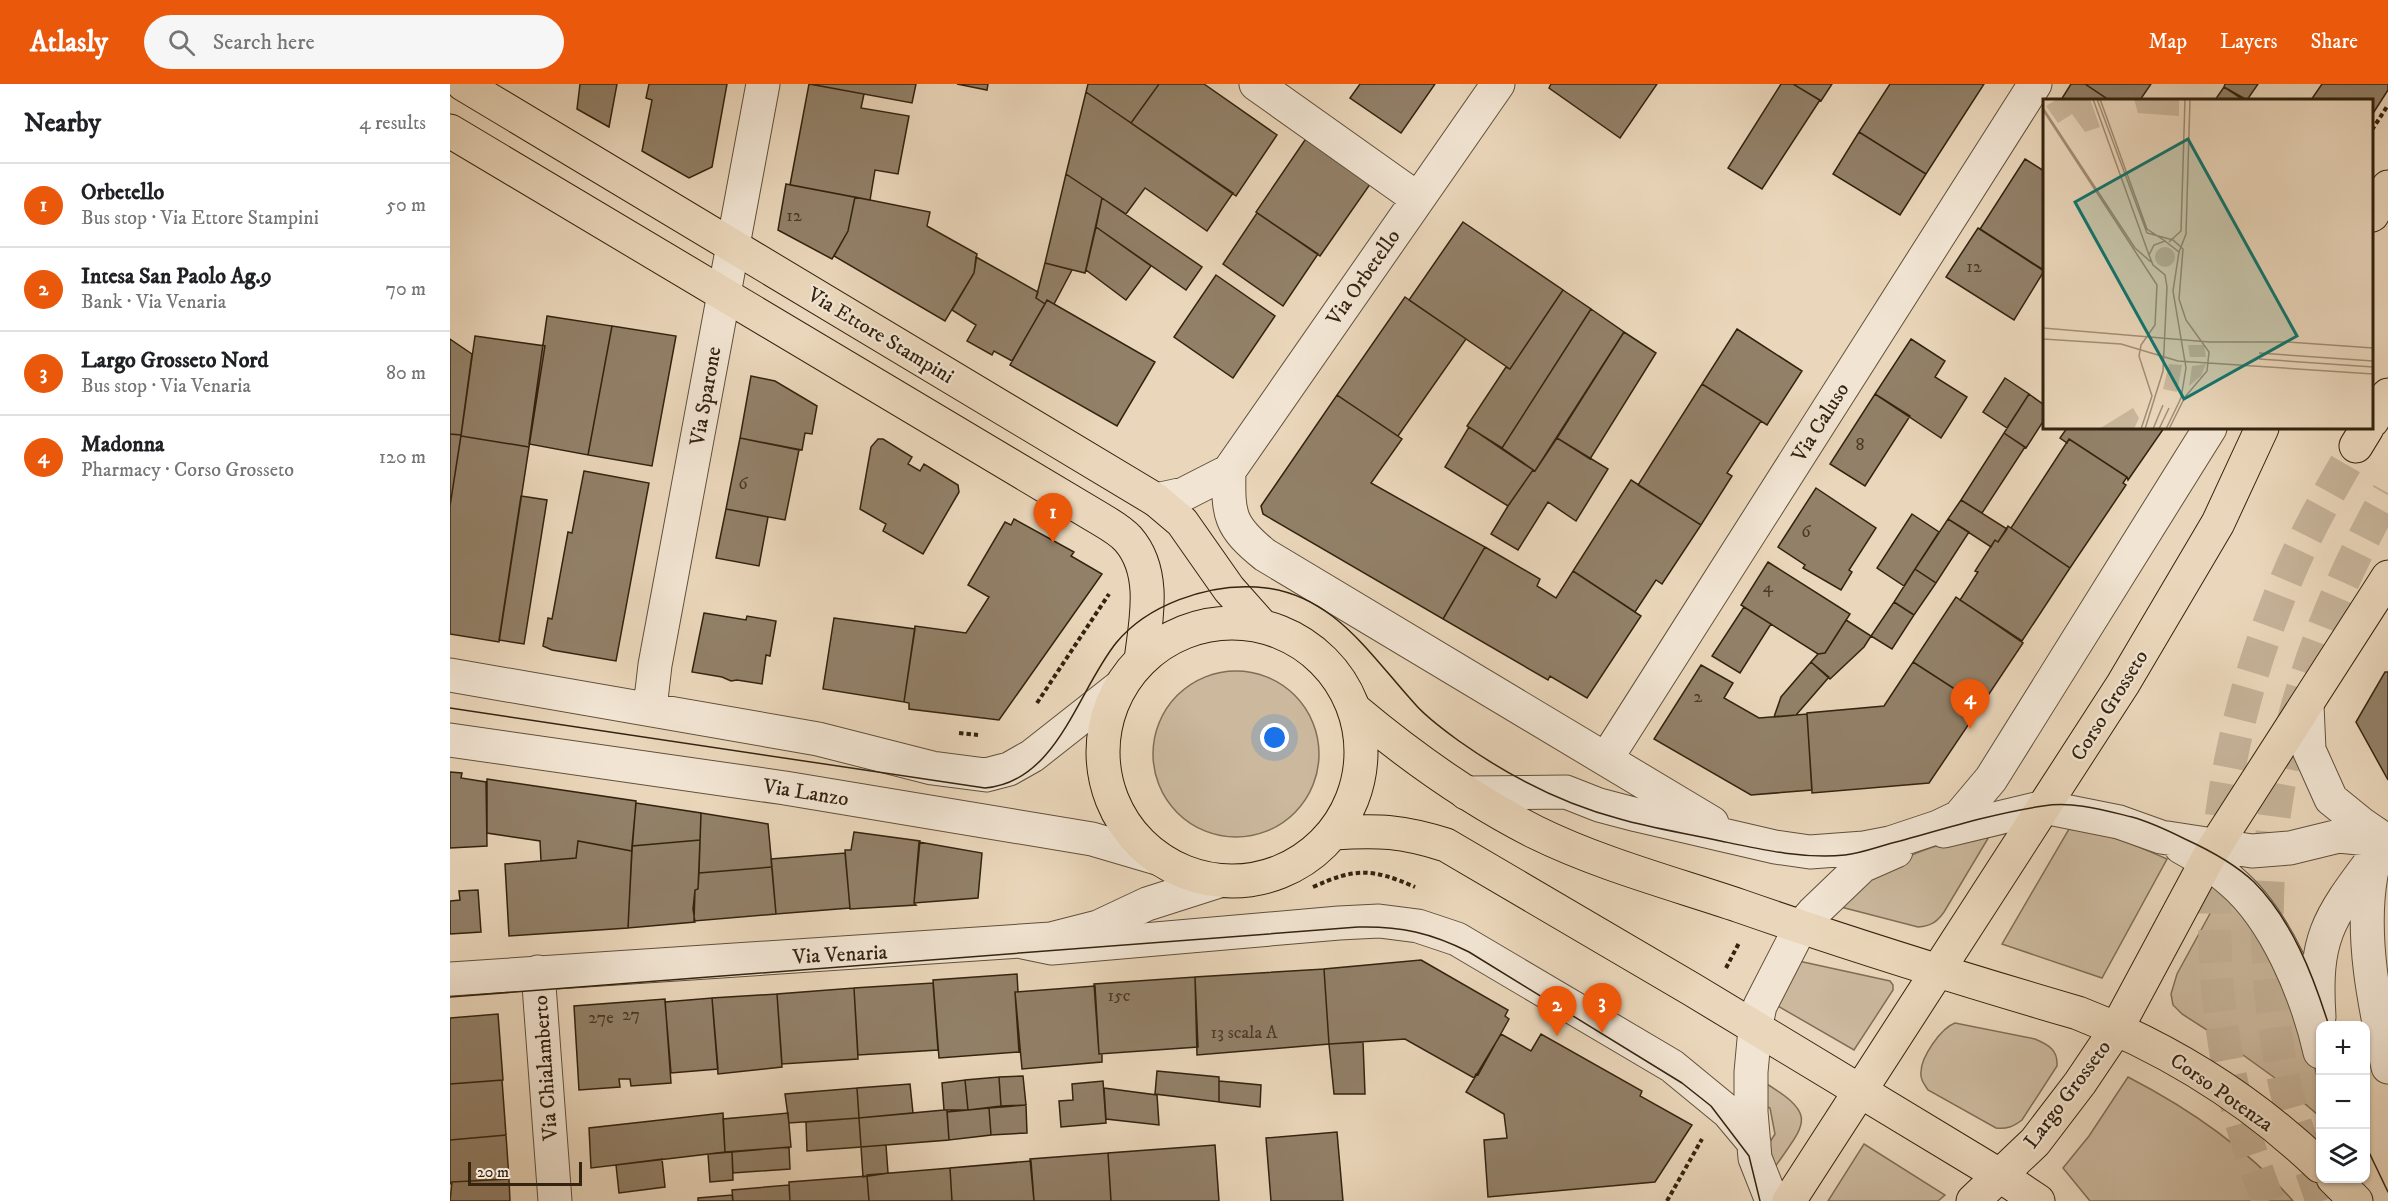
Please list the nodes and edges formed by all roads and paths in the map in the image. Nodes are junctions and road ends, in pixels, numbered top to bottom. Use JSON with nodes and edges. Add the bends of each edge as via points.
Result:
{"nodes":[{"id":1,"x":463,"y":84,"type":"edge"},
{"id":2,"x":763,"y":84,"type":"edge"},
{"id":3,"x":1256,"y":84,"type":"edge"},
{"id":4,"x":1498,"y":84,"type":"edge"},
{"id":5,"x":2035,"y":84,"type":"edge"},
{"id":6,"x":2388,"y":105,"type":"edge"},
{"id":7,"x":2373,"y":128,"type":"edge"},
{"id":8,"x":450,"y":131,"type":"edge"},
{"id":9,"x":2388,"y":187,"type":"edge"},
{"id":10,"x":1418,"y":199,"type":"junction"},
{"id":11,"x":2373,"y":213,"type":"edge"},
{"id":12,"x":732,"y":245,"type":"junction"},
{"id":13,"x":723,"y":294,"type":"junction"},
{"id":14,"x":2388,"y":395,"type":"edge"},
{"id":15,"x":2373,"y":418,"type":"tunnel mouth"},
{"id":16,"x":2209,"y":429,"type":"edge"},
{"id":17,"x":2262,"y":429,"type":"edge"},
{"id":18,"x":1229,"y":471,"type":"junction"},
{"id":19,"x":1156,"y":500,"type":"junction"},
{"id":20,"x":2388,"y":577,"type":"edge"},
{"id":21,"x":1114,"y":586,"type":"dead end"},
{"id":22,"x":1262,"y":626,"type":"junction"},
{"id":23,"x":1141,"y":660,"type":"junction"},
{"id":24,"x":450,"y":675,"type":"edge"},
{"id":25,"x":1121,"y":686,"type":"junction"},
{"id":26,"x":1036,"y":705,"type":"dead end"},
{"id":27,"x":2307,"y":705,"type":"junction"},
{"id":28,"x":650,"y":708,"type":"junction"},
{"id":29,"x":1355,"y":710,"type":"junction"},
{"id":30,"x":956,"y":734,"type":"dead end"},
{"id":31,"x":987,"y":737,"type":"dead end"},
{"id":32,"x":450,"y":740,"type":"edge"},
{"id":33,"x":1606,"y":759,"type":"junction"},
{"id":34,"x":1466,"y":793,"type":"junction"},
{"id":35,"x":2044,"y":807,"type":"junction"},
{"id":36,"x":1940,"y":827,"type":"junction"},
{"id":37,"x":1333,"y":833,"type":"junction"},
{"id":38,"x":1748,"y":840,"type":"junction"},
{"id":39,"x":2387,"y":841,"type":"edge"},
{"id":40,"x":2211,"y":854,"type":"junction"},
{"id":41,"x":1160,"y":859,"type":"junction"},
{"id":42,"x":1219,"y":881,"type":"junction"},
{"id":43,"x":1755,"y":912,"type":"junction"},
{"id":44,"x":1800,"y":928,"type":"junction"},
{"id":45,"x":1023,"y":942,"type":"junction"},
{"id":46,"x":1939,"y":971,"type":"junction"},
{"id":47,"x":538,"y":972,"type":"junction"},
{"id":48,"x":450,"y":979,"type":"edge"},
{"id":49,"x":1709,"y":1000,"type":"junction"},
{"id":50,"x":2320,"y":1021,"type":"edge"},
{"id":51,"x":2117,"y":1028,"type":"junction"},
{"id":52,"x":1755,"y":1029,"type":"junction"},
{"id":53,"x":2316,"y":1040,"type":"edge"},
{"id":54,"x":2388,"y":1067,"type":"edge"},
{"id":55,"x":1859,"y":1091,"type":"junction"},
{"id":56,"x":1705,"y":1134,"type":"dead end"},
{"id":57,"x":1754,"y":1143,"type":"junction"},
{"id":58,"x":2316,"y":1162,"type":"edge"},
{"id":59,"x":1999,"y":1175,"type":"junction"},
{"id":60,"x":2332,"y":1183,"type":"edge"},
{"id":61,"x":2337,"y":1183,"type":"edge"},
{"id":62,"x":555,"y":1201,"type":"edge"},
{"id":63,"x":1668,"y":1201,"type":"edge"},
{"id":64,"x":1772,"y":1201,"type":"edge"},
{"id":65,"x":1789,"y":1201,"type":"edge"},
{"id":66,"x":1973,"y":1201,"type":"edge"},
{"id":67,"x":2038,"y":1201,"type":"edge"},
{"id":68,"x":2327,"y":1201,"type":"edge"},
{"id":69,"x":2356,"y":1201,"type":"edge"}],
"edges":[{"from":1,"to":12,"type":"main road","name":"Via Ettore Stampini"},
{"from":2,"to":12,"type":"street","name":"Via Sparone"},
{"from":3,"to":10,"type":"street"},
{"from":4,"to":10,"type":"street","name":"Via Orbetello"},
{"from":5,"to":33,"type":"street","name":"Via Caluso"},
{"from":6,"to":7,"type":"path"},
{"from":8,"to":13,"type":"main road"},
{"from":9,"to":11,"type":"main road"},
{"from":10,"to":18,"type":"street","name":"Via Orbetello"},
{"from":12,"to":13,"type":"street","name":"Via Sparone"},
{"from":12,"to":19,"type":"main road","name":"Via Ettore Stampini"},
{"from":13,"to":23,"type":"main road","via":[[1128,538],[1146,580],[1148,600]]},
{"from":13,"to":28,"type":"street","name":"Via Sparone"},
{"from":14,"to":15,"type":"main road"},
{"from":16,"to":36,"type":"street","via":[[1990,779]]},
{"from":17,"to":35,"type":"main road","name":"Corso Grosseto","via":[[2208,540]]},
{"from":18,"to":19,"type":"street","name":"Via Orbetello","via":[[1184,494]]},
{"from":18,"to":33,"type":"street","via":[[1232,519],[1244,538],[1265,555]]},
{"from":19,"to":22,"type":"main road","name":"Via Ettore Stampini","via":[[1182,522],[1228,588]]},
{"from":20,"to":27,"type":"main road"},
{"from":21,"to":26,"type":"path"},
{"from":22,"to":23,"type":"main road","via":[[1230,622],[1194,629],[1167,640]]},
{"from":22,"to":29,"type":"main road","via":[[1293,637],[1320,656],[1341,681]]},
{"from":23,"to":25,"type":"main road"},
{"from":24,"to":28,"type":"street"},
{"from":25,"to":28,"type":"street","via":[[1032,756],[1009,769],[986,775],[932,768],[818,739]]},
{"from":25,"to":41,"type":"main road","via":[[1108,716],[1103,748],[1107,781],[1117,811],[1135,838]]},
{"from":27,"to":39,"type":"street","via":[[2309,750],[2331,799]]},
{"from":27,"to":40,"type":"main road"},
{"from":29,"to":34,"type":"main road","name":"Largo Grosseto","via":[[1396,745]]},
{"from":29,"to":37,"type":"main road","via":[[1362,743],[1360,774],[1350,805]]},
{"from":30,"to":31,"type":"path"},
{"from":32,"to":41,"type":"street","name":"Via Lanzo","via":[[785,788],[1088,839]]},
{"from":33,"to":38,"type":"street"},
{"from":34,"to":38,"type":"street","via":[[1566,792],[1599,805]]},
{"from":34,"to":43,"type":"main road","name":"Largo Grosseto","via":[[1537,833],[1599,859]]},
{"from":35,"to":36,"type":"street"},
{"from":35,"to":40,"type":"street","via":[[2119,822]]},
{"from":35,"to":46,"type":"main road","name":"Corso Grosseto"},
{"from":36,"to":38,"type":"street","via":[[1890,843],[1810,852]]},
{"from":36,"to":44,"type":"street","via":[[1862,866]]},
{"from":37,"to":42,"type":"main road","via":[[1310,855],[1282,871],[1251,880]]},
{"from":37,"to":49,"type":"main road","via":[[1379,830],[1446,845]]},
{"from":39,"to":40,"type":"street","via":[[2339,836],[2290,848]]},
{"from":39,"to":50,"type":"street","via":[[2341,902],[2324,936],[2318,975]]},
{"from":39,"to":54,"type":"street","via":[[2371,874],[2368,909],[2372,979]]},
{"from":40,"to":51,"type":"main road"},
{"from":40,"to":53,"type":"street","via":[[2271,930],[2288,962]]},
{"from":41,"to":42,"type":"main road","via":[[1188,874]]},
{"from":42,"to":45,"type":"street","name":"Via Venaria","via":[[1147,904],[1098,927]]},
{"from":43,"to":44,"type":"main road","name":"Largo Grosseto"},
{"from":43,"to":49,"type":"path"},
{"from":44,"to":46,"type":"main road","name":"Largo Grosseto"},
{"from":44,"to":52,"type":"street","via":[[1760,1006]]},
{"from":45,"to":47,"type":"street","name":"Via Venaria"},
{"from":45,"to":57,"type":"street","via":[[1052,948],[1339,923],[1379,921],[1419,926],[1457,939],[1672,1066],[1728,1112]]},
{"from":46,"to":51,"type":"main road","name":"Largo Grosseto"},
{"from":46,"to":55,"type":"main road"},
{"from":47,"to":48,"type":"street","name":"Via Venaria"},
{"from":47,"to":62,"type":"street","name":"Via Chialamberto"},
{"from":49,"to":52,"type":"main road"},
{"from":51,"to":58,"type":"main road","name":"Corso Potenza","via":[[2202,1074]]},
{"from":51,"to":59,"type":"main road","name":"Largo Grosseto","via":[[2035,1142]]},
{"from":52,"to":55,"type":"main road"},
{"from":52,"to":57,"type":"street","via":[[1751,1072]]},
{"from":55,"to":59,"type":"main road"},
{"from":55,"to":65,"type":"main road"},
{"from":56,"to":63,"type":"path"},
{"from":57,"to":64,"type":"street","via":[[1755,1158]]},
{"from":59,"to":66,"type":"main road"},
{"from":59,"to":67,"type":"main road"},
{"from":60,"to":68,"type":"street"},
{"from":61,"to":69,"type":"main road"}]}
